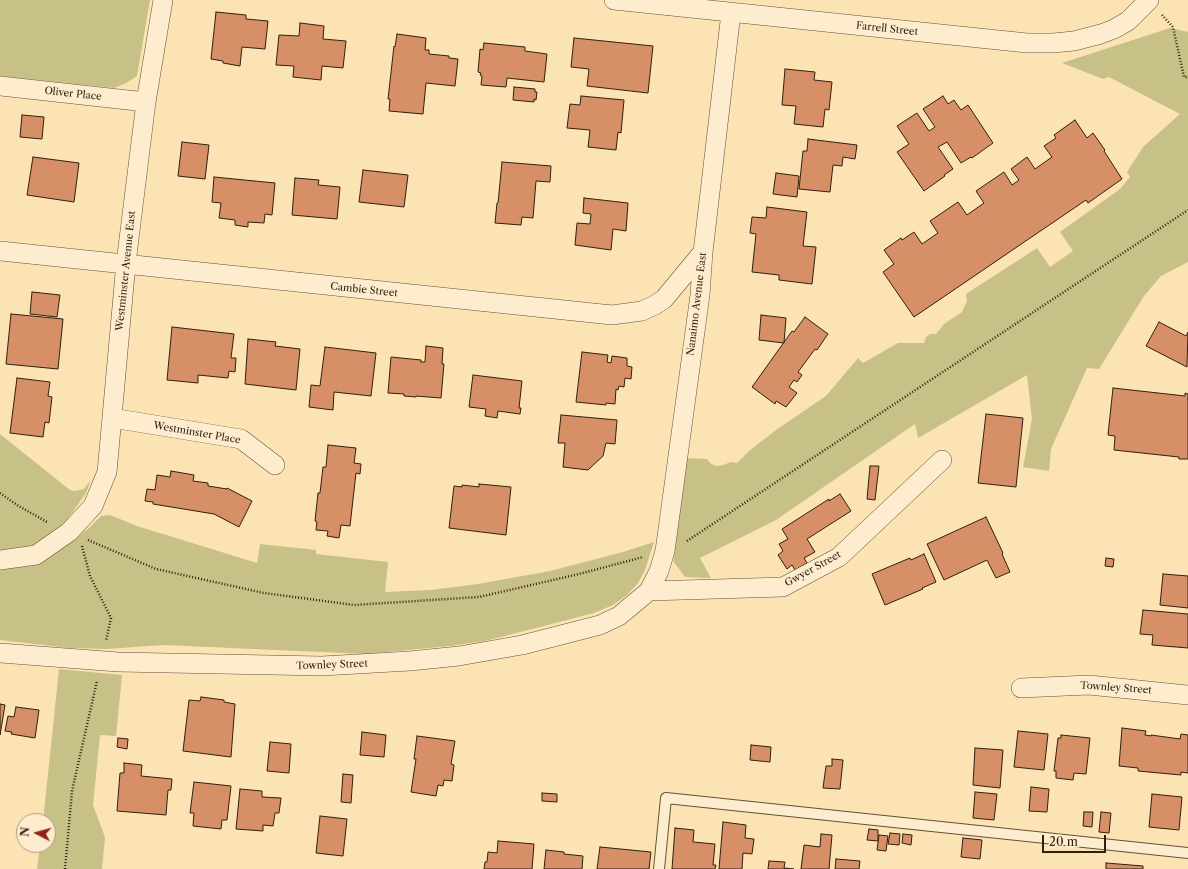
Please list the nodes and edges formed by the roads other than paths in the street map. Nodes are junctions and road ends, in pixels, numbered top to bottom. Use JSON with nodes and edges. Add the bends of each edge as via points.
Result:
{"nodes":[{"id":1,"x":164,"y":0,"type":"edge"},
{"id":2,"x":614,"y":0,"type":"edge"},
{"id":3,"x":1149,"y":0,"type":"edge"},
{"id":4,"x":732,"y":13,"type":"junction"},
{"id":5,"x":0,"y":86,"type":"edge"},
{"id":6,"x":146,"y":102,"type":"junction"},
{"id":7,"x":0,"y":251,"type":"edge"},
{"id":8,"x":704,"y":252,"type":"junction"},
{"id":9,"x":126,"y":263,"type":"junction"},
{"id":10,"x":112,"y":418,"type":"junction"},
{"id":11,"x":942,"y":460,"type":"dead end"},
{"id":12,"x":275,"y":465,"type":"dead end"},
{"id":13,"x":0,"y":560,"type":"edge"},
{"id":14,"x":649,"y":591,"type":"junction"},
{"id":15,"x":0,"y":653,"type":"edge"},
{"id":16,"x":1021,"y":688,"type":"dead end"},
{"id":17,"x":1188,"y":695,"type":"edge"},
{"id":18,"x":1188,"y":853,"type":"edge"},
{"id":19,"x":659,"y":869,"type":"edge"}],
"edges":[{"from":1,"to":6,"type":"street","name":"Westminster Avenue East"},
{"from":2,"to":4,"type":"street","name":"Farrell Street"},
{"from":3,"to":4,"type":"street","name":"Farrell Street","via":[[1128,21],[1114,29],[1074,41],[1053,43],[1027,43]]},
{"from":4,"to":8,"type":"street","name":"Nanaimo Avenue East"},
{"from":5,"to":6,"type":"street","name":"Oliver Place"},
{"from":6,"to":9,"type":"street","name":"Westminster Avenue East"},
{"from":7,"to":9,"type":"street","name":"Cambie Street"},
{"from":8,"to":9,"type":"street","name":"Cambie Street","via":[[664,299],[642,311],[612,315]]},
{"from":8,"to":14,"type":"street","name":"Nanaimo Avenue East","via":[[665,551]]},
{"from":9,"to":10,"type":"street","name":"Westminster Avenue East"},
{"from":10,"to":12,"type":"street","name":"Westminster Place","via":[[241,439]]},
{"from":10,"to":13,"type":"street","name":"Westminster Avenue East","via":[[107,472],[79,538],[36,554]]},
{"from":11,"to":14,"type":"street","name":"Gwyer Street","via":[[839,557],[783,587]]},
{"from":14,"to":15,"type":"street","name":"Townley Street","via":[[619,616],[600,625],[522,645],[410,661],[322,666],[118,662]]},
{"from":16,"to":17,"type":"street","name":"Townley Street","via":[[1089,685]]},
{"from":18,"to":19,"type":"lane","via":[[666,798]]}]}
